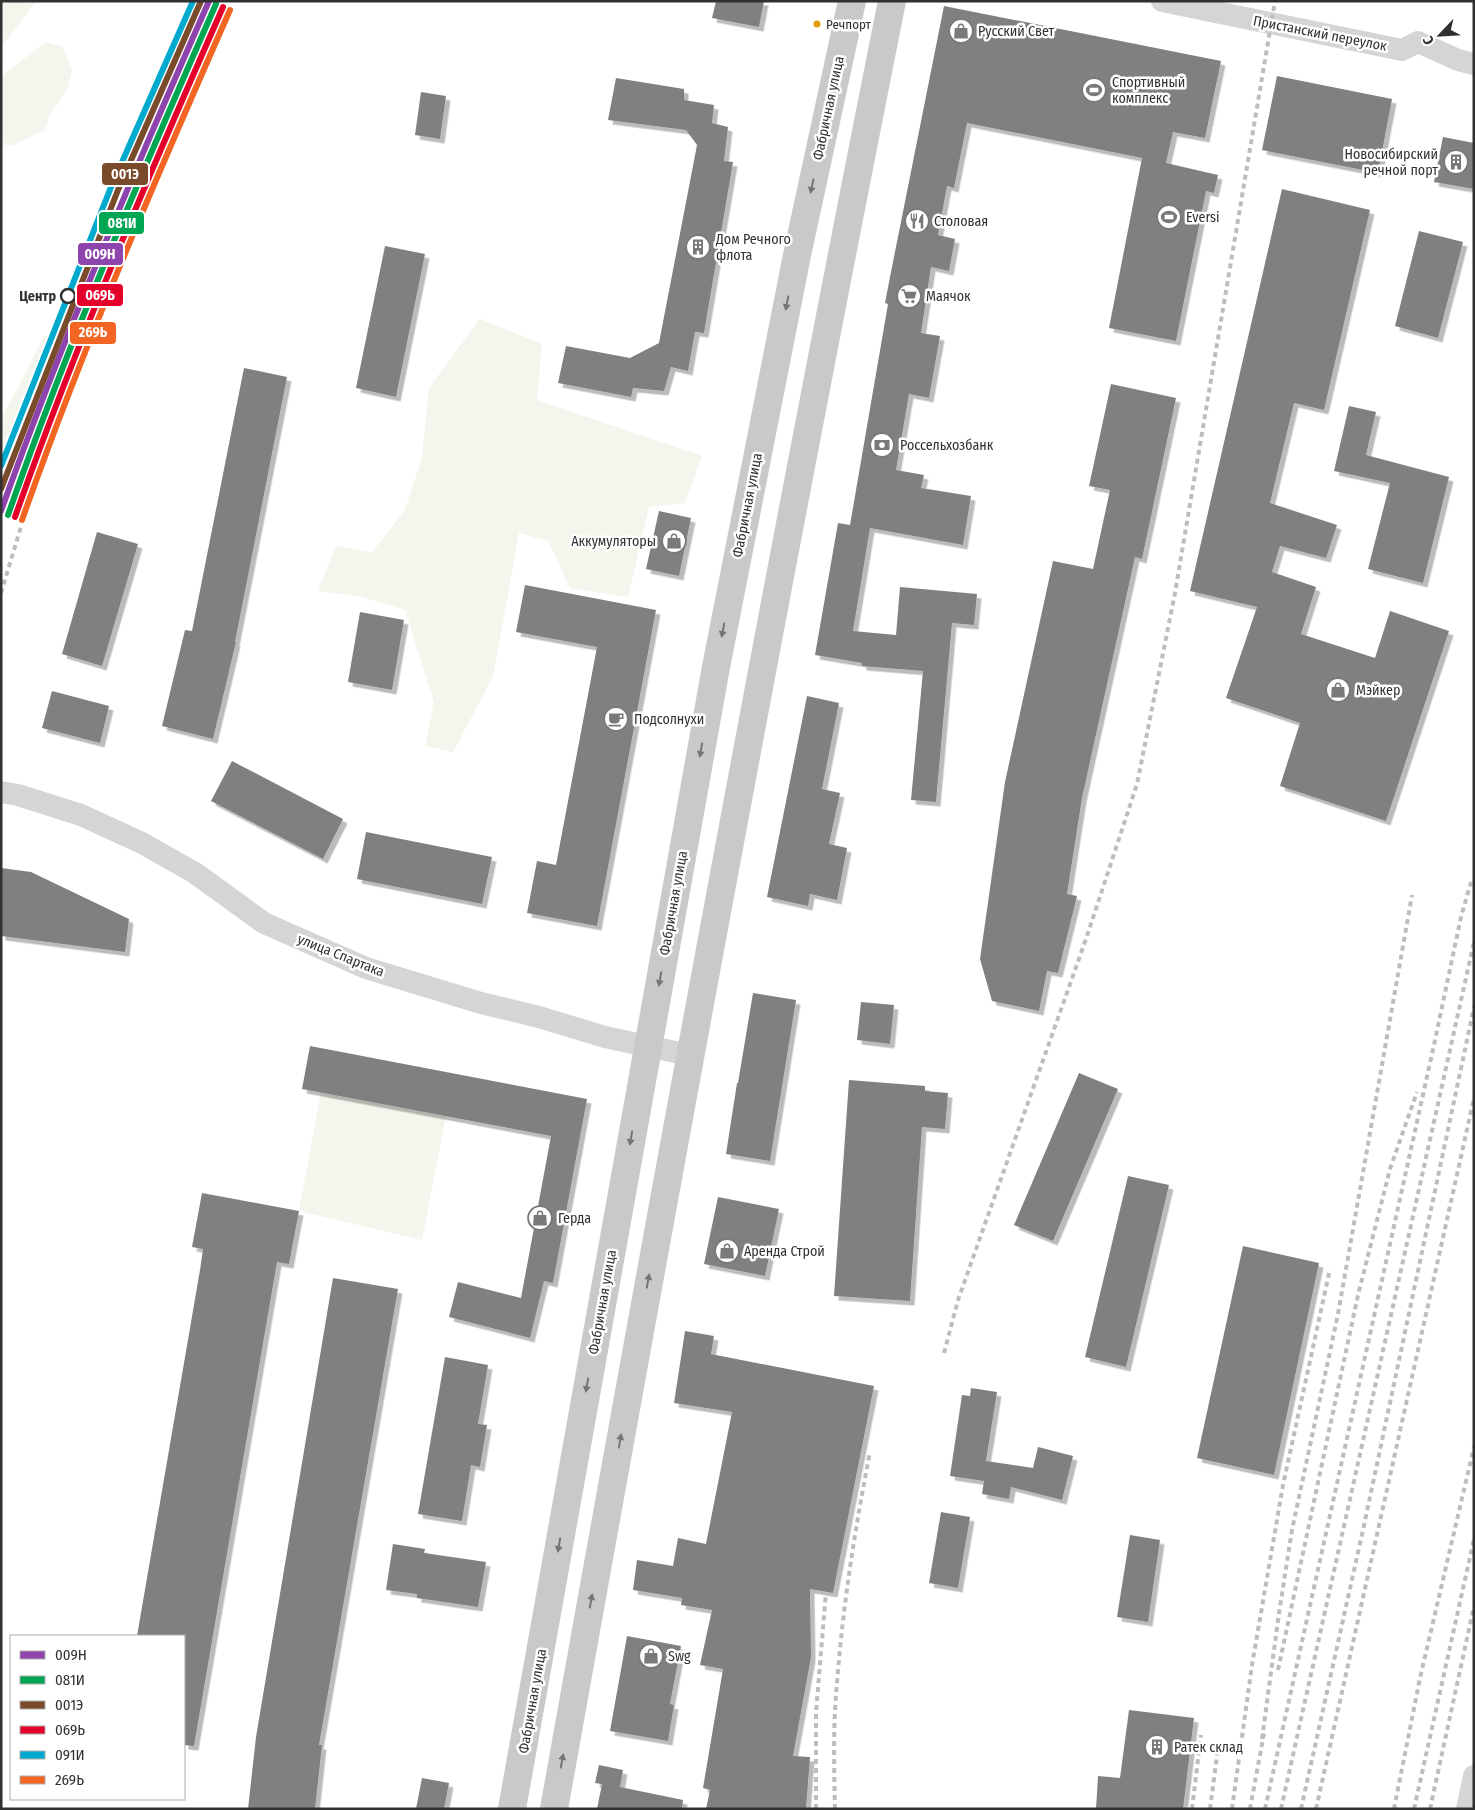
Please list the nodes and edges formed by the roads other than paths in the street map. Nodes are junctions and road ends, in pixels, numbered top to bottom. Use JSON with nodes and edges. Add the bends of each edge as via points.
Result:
{"nodes":[{"id":1,"x":852,"y":1,"type":"edge"},
{"id":2,"x":892,"y":1,"type":"edge"},
{"id":3,"x":1162,"y":1,"type":"edge"},
{"id":4,"x":1474,"y":64,"type":"edge"},
{"id":5,"x":10,"y":793,"type":"edge"},
{"id":6,"x":648,"y":1046,"type":"junction"},
{"id":7,"x":689,"y":1055,"type":"junction"},
{"id":8,"x":1474,"y":1776,"type":"edge"},
{"id":9,"x":512,"y":1809,"type":"edge"},
{"id":10,"x":554,"y":1809,"type":"edge"},
{"id":11,"x":1467,"y":1809,"type":"edge"}],
"edges":[{"from":1,"to":6,"type":"main road","name":"Фабричная улица","one_way":true,"via":[[795,265],[734,574]]},
{"from":2,"to":7,"type":"main road"},
{"from":3,"to":4,"type":"street","name":"Пристанский переулок","via":[[1402,50],[1418,42]]},
{"from":5,"to":6,"type":"street","name":"улица Спартака","via":[[81,815],[142,843],[195,873],[264,922],[366,968],[482,1003]]},
{"from":6,"to":7,"type":"street","name":"улица Спартака"},
{"from":6,"to":9,"type":"main road","name":"Фабричная улица","one_way":true},
{"from":10,"to":7,"type":"main road","one_way":true},
{"from":8,"to":11,"type":"street"}]}
